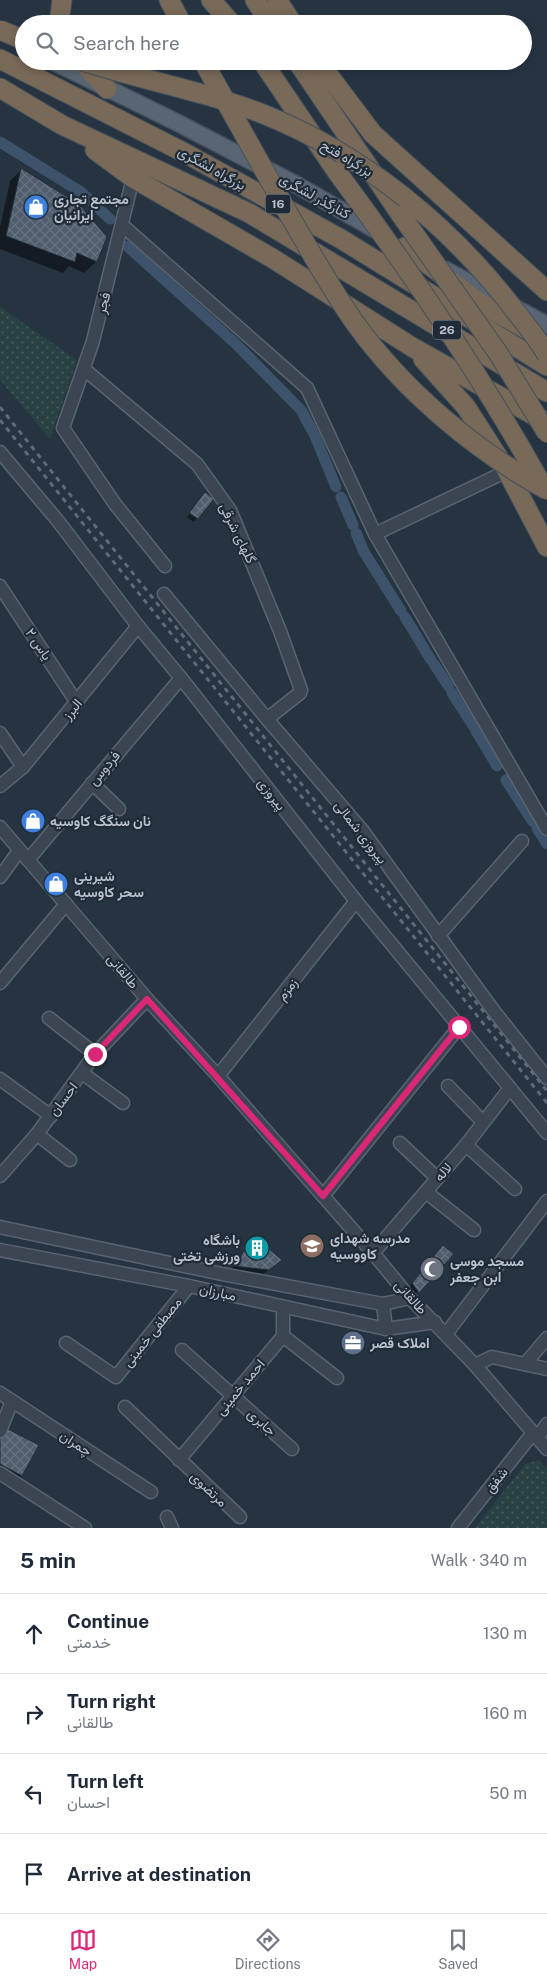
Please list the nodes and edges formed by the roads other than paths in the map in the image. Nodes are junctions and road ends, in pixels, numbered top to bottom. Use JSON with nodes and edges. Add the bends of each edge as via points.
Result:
{"nodes":[{"id":1,"x":62,"y":0,"type":"edge"},
{"id":2,"x":169,"y":0,"type":"edge"},
{"id":3,"x":211,"y":0,"type":"edge"},
{"id":4,"x":224,"y":0,"type":"edge"},
{"id":5,"x":255,"y":0,"type":"edge"},
{"id":6,"x":277,"y":0,"type":"edge"},
{"id":7,"x":61,"y":15,"type":"edge"},
{"id":8,"x":177,"y":15,"type":"edge"},
{"id":9,"x":224,"y":15,"type":"edge"},
{"id":10,"x":233,"y":15,"type":"edge"},
{"id":11,"x":265,"y":15,"type":"edge"},
{"id":12,"x":287,"y":15,"type":"edge"},
{"id":13,"x":0,"y":24,"type":"edge"},
{"id":14,"x":0,"y":30,"type":"edge"},
{"id":15,"x":15,"y":35,"type":"edge"},
{"id":16,"x":15,"y":37,"type":"edge"},
{"id":17,"x":0,"y":59,"type":"edge"},
{"id":18,"x":15,"y":67,"type":"edge"},
{"id":19,"x":22,"y":70,"type":"edge"},
{"id":20,"x":70,"y":70,"type":"edge"},
{"id":21,"x":90,"y":70,"type":"edge"},
{"id":22,"x":115,"y":70,"type":"edge"},
{"id":23,"x":208,"y":70,"type":"edge"},
{"id":24,"x":268,"y":70,"type":"edge"},
{"id":25,"x":303,"y":70,"type":"edge"},
{"id":26,"x":325,"y":70,"type":"edge"},
{"id":27,"x":0,"y":88,"type":"edge"},
{"id":28,"x":107,"y":89,"type":"junction"},
{"id":29,"x":62,"y":125,"type":"junction"},
{"id":30,"x":133,"y":178,"type":"junction"},
{"id":31,"x":122,"y":225,"type":"junction"},
{"id":32,"x":405,"y":247,"type":"junction"},
{"id":33,"x":547,"y":291,"type":"edge"},
{"id":34,"x":547,"y":325,"type":"edge"},
{"id":35,"x":547,"y":342,"type":"edge"},
{"id":36,"x":412,"y":347,"type":"junction"},
{"id":37,"x":547,"y":355,"type":"edge"},
{"id":38,"x":547,"y":366,"type":"edge"},
{"id":39,"x":84,"y":369,"type":"junction"},
{"id":40,"x":547,"y":392,"type":"edge"},
{"id":41,"x":547,"y":423,"type":"edge"},
{"id":42,"x":547,"y":433,"type":"edge"},
{"id":43,"x":0,"y":452,"type":"edge"},
{"id":44,"x":507,"y":471,"type":"junction"},
{"id":45,"x":547,"y":490,"type":"edge"},
{"id":46,"x":547,"y":494,"type":"edge"},
{"id":47,"x":374,"y":534,"type":"junction"},
{"id":48,"x":547,"y":547,"type":"edge"},
{"id":49,"x":165,"y":566,"type":"dead end"},
{"id":50,"x":0,"y":586,"type":"edge"},
{"id":51,"x":164,"y":594,"type":"dead end"},
{"id":52,"x":138,"y":626,"type":"junction"},
{"id":53,"x":181,"y":678,"type":"junction"},
{"id":54,"x":77,"y":703,"type":"junction"},
{"id":55,"x":267,"y":719,"type":"junction"},
{"id":56,"x":0,"y":733,"type":"edge"},
{"id":57,"x":23,"y":767,"type":"junction"},
{"id":58,"x":92,"y":782,"type":"junction"},
{"id":59,"x":0,"y":786,"type":"edge"},
{"id":60,"x":120,"y":809,"type":"dead end"},
{"id":61,"x":0,"y":827,"type":"edge"},
{"id":62,"x":547,"y":829,"type":"edge"},
{"id":63,"x":522,"y":841,"type":"dead end"},
{"id":64,"x":24,"y":856,"type":"junction"},
{"id":65,"x":0,"y":877,"type":"edge"},
{"id":66,"x":356,"y":901,"type":"junction"},
{"id":67,"x":66,"y":904,"type":"junction"},
{"id":68,"x":438,"y":936,"type":"junction"},
{"id":69,"x":0,"y":983,"type":"edge"},
{"id":70,"x":147,"y":999,"type":"junction"},
{"id":71,"x":49,"y":1018,"type":"dead end"},
{"id":72,"x":459,"y":1027,"type":"junction"},
{"id":73,"x":95,"y":1054,"type":"junction"},
{"id":74,"x":82,"y":1073,"type":"junction"},
{"id":75,"x":218,"y":1076,"type":"junction"},
{"id":76,"x":547,"y":1078,"type":"edge"},
{"id":77,"x":0,"y":1080,"type":"edge"},
{"id":78,"x":448,"y":1086,"type":"dead end"},
{"id":79,"x":510,"y":1088,"type":"junction"},
{"id":80,"x":123,"y":1103,"type":"dead end"},
{"id":81,"x":51,"y":1116,"type":"junction"},
{"id":82,"x":483,"y":1122,"type":"junction"},
{"id":83,"x":547,"y":1133,"type":"edge"},
{"id":84,"x":37,"y":1134,"type":"junction"},
{"id":85,"x":400,"y":1143,"type":"dead end"},
{"id":86,"x":466,"y":1145,"type":"junction"},
{"id":87,"x":70,"y":1160,"type":"dead end"},
{"id":88,"x":2,"y":1171,"type":"edge"},
{"id":89,"x":437,"y":1178,"type":"junction"},
{"id":90,"x":515,"y":1189,"type":"dead end"},
{"id":91,"x":426,"y":1192,"type":"junction"},
{"id":92,"x":323,"y":1196,"type":"junction"},
{"id":93,"x":547,"y":1201,"type":"edge"},
{"id":94,"x":0,"y":1227,"type":"edge"},
{"id":95,"x":474,"y":1230,"type":"dead end"},
{"id":96,"x":0,"y":1250,"type":"edge"},
{"id":97,"x":373,"y":1253,"type":"junction"},
{"id":98,"x":189,"y":1286,"type":"junction"},
{"id":99,"x":410,"y":1298,"type":"junction"},
{"id":100,"x":383,"y":1304,"type":"junction"},
{"id":101,"x":283,"y":1307,"type":"junction"},
{"id":102,"x":435,"y":1322,"type":"junction"},
{"id":103,"x":386,"y":1329,"type":"junction"},
{"id":104,"x":446,"y":1334,"type":"junction"},
{"id":105,"x":283,"y":1336,"type":"junction"},
{"id":106,"x":547,"y":1338,"type":"edge"},
{"id":107,"x":66,"y":1343,"type":"dead end"},
{"id":108,"x":182,"y":1350,"type":"dead end"},
{"id":109,"x":525,"y":1364,"type":"junction"},
{"id":110,"x":475,"y":1365,"type":"junction"},
{"id":111,"x":547,"y":1369,"type":"edge"},
{"id":112,"x":337,"y":1378,"type":"dead end"},
{"id":113,"x":0,"y":1393,"type":"edge"},
{"id":114,"x":232,"y":1395,"type":"junction"},
{"id":115,"x":12,"y":1401,"type":"junction"},
{"id":116,"x":125,"y":1407,"type":"dead end"},
{"id":117,"x":547,"y":1424,"type":"edge"},
{"id":118,"x":0,"y":1432,"type":"edge"},
{"id":119,"x":535,"y":1435,"type":"junction"},
{"id":120,"x":292,"y":1449,"type":"dead end"},
{"id":121,"x":547,"y":1449,"type":"edge"},
{"id":122,"x":179,"y":1460,"type":"junction"},
{"id":123,"x":0,"y":1473,"type":"edge"},
{"id":124,"x":151,"y":1492,"type":"dead end"},
{"id":125,"x":240,"y":1517,"type":"dead end"},
{"id":126,"x":85,"y":1528,"type":"edge"},
{"id":127,"x":458,"y":1528,"type":"edge"}],
"edges":[{"from":1,"to":7,"type":"highway"},
{"from":2,"to":8,"type":"highway"},
{"from":3,"to":9,"type":"highway"},
{"from":4,"to":10,"type":"highway"},
{"from":5,"to":11,"type":"highway"},
{"from":6,"to":12,"type":"highway"},
{"from":13,"to":15,"type":"main road"},
{"from":14,"to":16,"type":"highway","bridge":true},
{"from":17,"to":18,"type":"highway","name":"بزرگراه لشگری","number":"16"},
{"from":19,"to":38,"type":"highway","name":"بزرگراه لشگری","number":"16","via":[[186,153],[341,239]]},
{"from":20,"to":28,"type":"main road","name":"کنارگذر لشگری"},
{"from":21,"to":28,"type":"highway"},
{"from":22,"to":37,"type":"highway","name":"بزرگراه فتح","bridge":true,"via":[[234,103],[350,158],[415,206],[461,248],[494,283]]},
{"from":23,"to":45,"type":"highway","bridge":true,"via":[[355,323],[410,388],[444,420]]},
{"from":24,"to":46,"type":"highway","number":"26","bridge":true,"via":[[465,357]]},
{"from":25,"to":42,"type":"highway","number":"26","bridge":true,"via":[[498,353]]},
{"from":26,"to":33,"type":"highway","via":[[373,134]]},
{"from":27,"to":29,"type":"highway","name":"بزرگراه لشگری","number":"16"},
{"from":28,"to":32,"type":"main road","name":"کنارگذر لشگری","via":[[297,185]]},
{"from":29,"to":30,"type":"highway"},
{"from":29,"to":40,"type":"highway","name":"بزرگراه لشگری","number":"16","via":[[249,214]]},
{"from":30,"to":31,"type":"street","name":"فجر"},
{"from":30,"to":36,"type":"highway","via":[[272,258]]},
{"from":31,"to":39,"type":"street","name":"فجر"},
{"from":31,"to":47,"type":"street","via":[[307,388]]},
{"from":32,"to":34,"type":"main road","name":"کنارگذر لشگری"},
{"from":32,"to":35,"type":"highway","via":[[480,303]]},
{"from":36,"to":41,"type":"highway"},
{"from":36,"to":44,"type":"highway","via":[[466,407]]},
{"from":39,"to":49,"type":"street","name":"فجر","via":[[63,424],[64,431],[115,504]]},
{"from":39,"to":55,"type":"street","name":"گلهای شرقی","via":[[197,464],[230,510],[300,688],[300,693]]},
{"from":43,"to":52,"type":"street","name":"پیروزی","via":[[58,521]]},
{"from":44,"to":47,"type":"street"},
{"from":44,"to":48,"type":"highway"},
{"from":47,"to":62,"type":"street"},
{"from":50,"to":54,"type":"street","name":"یاس ۲"},
{"from":51,"to":55,"type":"street","name":"پیروزی شمالی"},
{"from":52,"to":53,"type":"street","name":"پیروزی"},
{"from":52,"to":54,"type":"street","name":"البرز"},
{"from":53,"to":58,"type":"street","name":"فردوس"},
{"from":53,"to":66,"type":"street","name":"پیروزی"},
{"from":54,"to":57,"type":"street","name":"البرز"},
{"from":55,"to":68,"type":"street","name":"پیروزی شمالی","via":[[362,830]]},
{"from":56,"to":57,"type":"street"},
{"from":57,"to":59,"type":"street","name":"البرز"},
{"from":58,"to":60,"type":"street"},
{"from":58,"to":64,"type":"street","name":"فردوس"},
{"from":61,"to":64,"type":"street","name":"طالقانی"},
{"from":63,"to":68,"type":"street"},
{"from":64,"to":65,"type":"street","name":"فردوس"},
{"from":64,"to":67,"type":"street","name":"طالقانی"},
{"from":66,"to":72,"type":"street","name":"پیروزی"},
{"from":66,"to":75,"type":"street","name":"زمزم"},
{"from":67,"to":69,"type":"street"},
{"from":67,"to":70,"type":"street","name":"طالقانی"},
{"from":68,"to":76,"type":"street","name":"پیروزی شمالی"},
{"from":70,"to":73,"type":"street","name":"احسان"},
{"from":70,"to":75,"type":"street","name":"طالقانی"},
{"from":71,"to":73,"type":"street"},
{"from":72,"to":79,"type":"street","name":"پیروزی"},
{"from":72,"to":92,"type":"street"},
{"from":73,"to":74,"type":"street","name":"احسان"},
{"from":74,"to":80,"type":"street"},
{"from":74,"to":81,"type":"street","name":"احسان"},
{"from":75,"to":92,"type":"street","name":"طالقانی"},
{"from":77,"to":81,"type":"street"},
{"from":78,"to":82,"type":"street"},
{"from":79,"to":82,"type":"street","name":"لاله"},
{"from":79,"to":83,"type":"street","name":"پیروزی"},
{"from":81,"to":84,"type":"street","name":"احسان"},
{"from":82,"to":86,"type":"street","name":"لاله"},
{"from":84,"to":87,"type":"street"},
{"from":84,"to":88,"type":"street","name":"احسان"},
{"from":85,"to":89,"type":"street"},
{"from":86,"to":89,"type":"street","name":"لاله"},
{"from":86,"to":90,"type":"street"},
{"from":89,"to":91,"type":"street","name":"لاله"},
{"from":91,"to":95,"type":"street"},
{"from":91,"to":97,"type":"street","name":"لاله"},
{"from":92,"to":97,"type":"street","name":"طالقانی"},
{"from":93,"to":104,"type":"street"},
{"from":94,"to":100,"type":"street","name":"مبارزان"},
{"from":96,"to":98,"type":"street","name":"مبارزان"},
{"from":97,"to":99,"type":"street","name":"طالقانی"},
{"from":98,"to":101,"type":"street","name":"مبارزان"},
{"from":98,"to":107,"type":"street","name":"مصطفی خمینی","via":[[116,1378]]},
{"from":99,"to":100,"type":"street","name":"مبارزان"},
{"from":99,"to":102,"type":"street","name":"طالقانی"},
{"from":100,"to":103,"type":"street"},
{"from":101,"to":103,"type":"street","name":"مبارزان"},
{"from":101,"to":105,"type":"street"},
{"from":102,"to":103,"type":"street","name":"مبارزان"},
{"from":102,"to":104,"type":"street","name":"طالقانی"},
{"from":104,"to":110,"type":"street","name":"طالقانی"},
{"from":105,"to":112,"type":"street"},
{"from":105,"to":114,"type":"street","name":"احمد خمینی"},
{"from":106,"to":109,"type":"street"},
{"from":108,"to":114,"type":"street","name":"جابری"},
{"from":109,"to":110,"type":"street","via":[[492,1357]]},
{"from":109,"to":111,"type":"street"},
{"from":110,"to":119,"type":"street","name":"طالقانی"},
{"from":113,"to":115,"type":"street","name":"چمران"},
{"from":114,"to":120,"type":"street","name":"جابری"},
{"from":114,"to":122,"type":"street","name":"احمد خمینی"},
{"from":115,"to":118,"type":"street"},
{"from":115,"to":124,"type":"street","name":"چمران"},
{"from":116,"to":122,"type":"street","name":"مرتضوی"},
{"from":117,"to":119,"type":"street","name":"شفق"},
{"from":119,"to":121,"type":"street","name":"طالقانی"},
{"from":119,"to":127,"type":"street","name":"شفق"},
{"from":122,"to":125,"type":"street","name":"مرتضوی"},
{"from":123,"to":126,"type":"street"}]}
